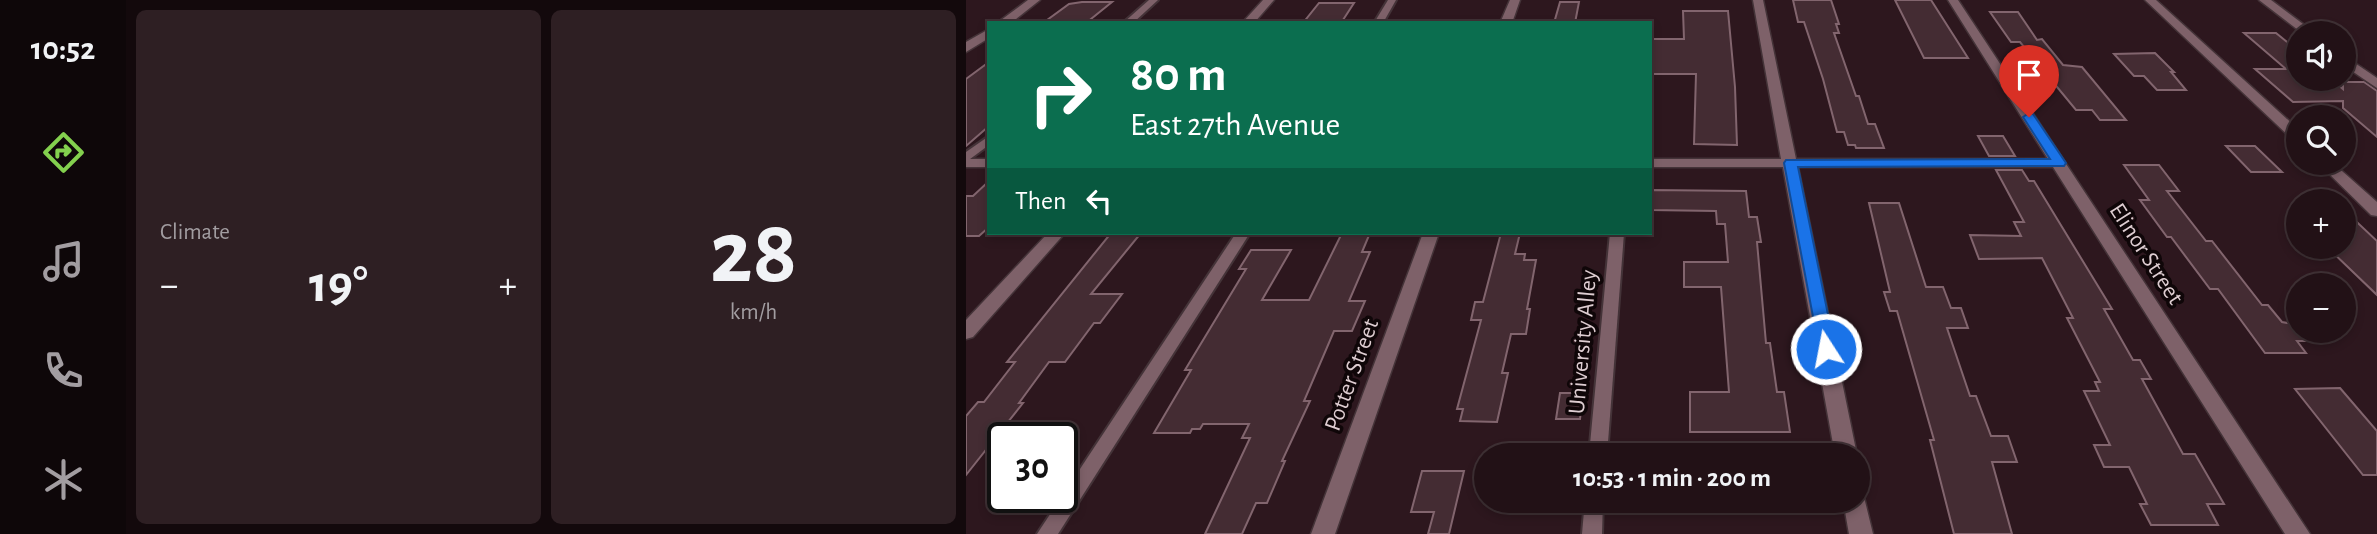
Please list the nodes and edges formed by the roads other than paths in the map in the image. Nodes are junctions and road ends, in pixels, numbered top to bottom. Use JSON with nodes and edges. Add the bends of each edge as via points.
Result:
{"nodes":[{"id":1,"x":1035,"y":0,"type":"edge"},
{"id":2,"x":1154,"y":0,"type":"edge"},
{"id":3,"x":1269,"y":0,"type":"edge"},
{"id":4,"x":1392,"y":0,"type":"edge"},
{"id":5,"x":1515,"y":0,"type":"edge"},
{"id":6,"x":1758,"y":0,"type":"edge"},
{"id":7,"x":1953,"y":0,"type":"edge"},
{"id":8,"x":2150,"y":0,"type":"edge"},
{"id":9,"x":2264,"y":0,"type":"edge"},
{"id":10,"x":1006,"y":21,"type":"edge"},
{"id":11,"x":1129,"y":21,"type":"edge"},
{"id":12,"x":1250,"y":21,"type":"edge"},
{"id":13,"x":1379,"y":21,"type":"edge"},
{"id":14,"x":1507,"y":21,"type":"edge"},
{"id":15,"x":2293,"y":21,"type":"edge"},
{"id":16,"x":987,"y":33,"type":"edge"},
{"id":17,"x":966,"y":48,"type":"edge"},
{"id":18,"x":2356,"y":69,"type":"edge"},
{"id":19,"x":2377,"y":84,"type":"edge"},
{"id":20,"x":2286,"y":126,"type":"edge"},
{"id":21,"x":987,"y":141,"type":"edge"},
{"id":22,"x":966,"y":161,"type":"edge"},
{"id":23,"x":987,"y":163,"type":"edge"},
{"id":24,"x":1652,"y":163,"type":"edge"},
{"id":25,"x":1791,"y":163,"type":"junction"},
{"id":26,"x":2059,"y":163,"type":"junction"},
{"id":27,"x":2338,"y":175,"type":"edge"},
{"id":28,"x":2377,"y":211,"type":"edge"},
{"id":29,"x":1054,"y":235,"type":"edge"},
{"id":30,"x":1242,"y":235,"type":"edge"},
{"id":31,"x":1430,"y":235,"type":"edge"},
{"id":32,"x":1617,"y":235,"type":"edge"},
{"id":33,"x":966,"y":332,"type":"edge"},
{"id":34,"x":1599,"y":443,"type":"edge"},
{"id":35,"x":1844,"y":443,"type":"edge"},
{"id":36,"x":1593,"y":513,"type":"edge"},
{"id":37,"x":1857,"y":513,"type":"edge"},
{"id":38,"x":1046,"y":534,"type":"edge"},
{"id":39,"x":1323,"y":534,"type":"edge"},
{"id":40,"x":1592,"y":534,"type":"edge"},
{"id":41,"x":1861,"y":534,"type":"edge"},
{"id":42,"x":2298,"y":534,"type":"edge"}],
"edges":[{"from":1,"to":10,"type":"street"},
{"from":2,"to":11,"type":"lane"},
{"from":3,"to":12,"type":"street"},
{"from":4,"to":13,"type":"lane"},
{"from":5,"to":14,"type":"street"},
{"from":6,"to":25,"type":"street"},
{"from":7,"to":26,"type":"street","name":"Elinor Street"},
{"from":8,"to":20,"type":"street"},
{"from":9,"to":15,"type":"street"},
{"from":16,"to":17,"type":"street"},
{"from":18,"to":19,"type":"street"},
{"from":21,"to":22,"type":"lane"},
{"from":22,"to":23,"type":"street"},
{"from":24,"to":25,"type":"street"},
{"from":25,"to":26,"type":"street"},
{"from":25,"to":35,"type":"street"},
{"from":26,"to":42,"type":"street","name":"Elinor Street"},
{"from":27,"to":28,"type":"street"},
{"from":29,"to":33,"type":"street"},
{"from":30,"to":38,"type":"lane"},
{"from":31,"to":39,"type":"street","name":"Potter Street"},
{"from":32,"to":34,"type":"lane","name":"University Alley"},
{"from":36,"to":40,"type":"lane"},
{"from":37,"to":41,"type":"street"}]}
